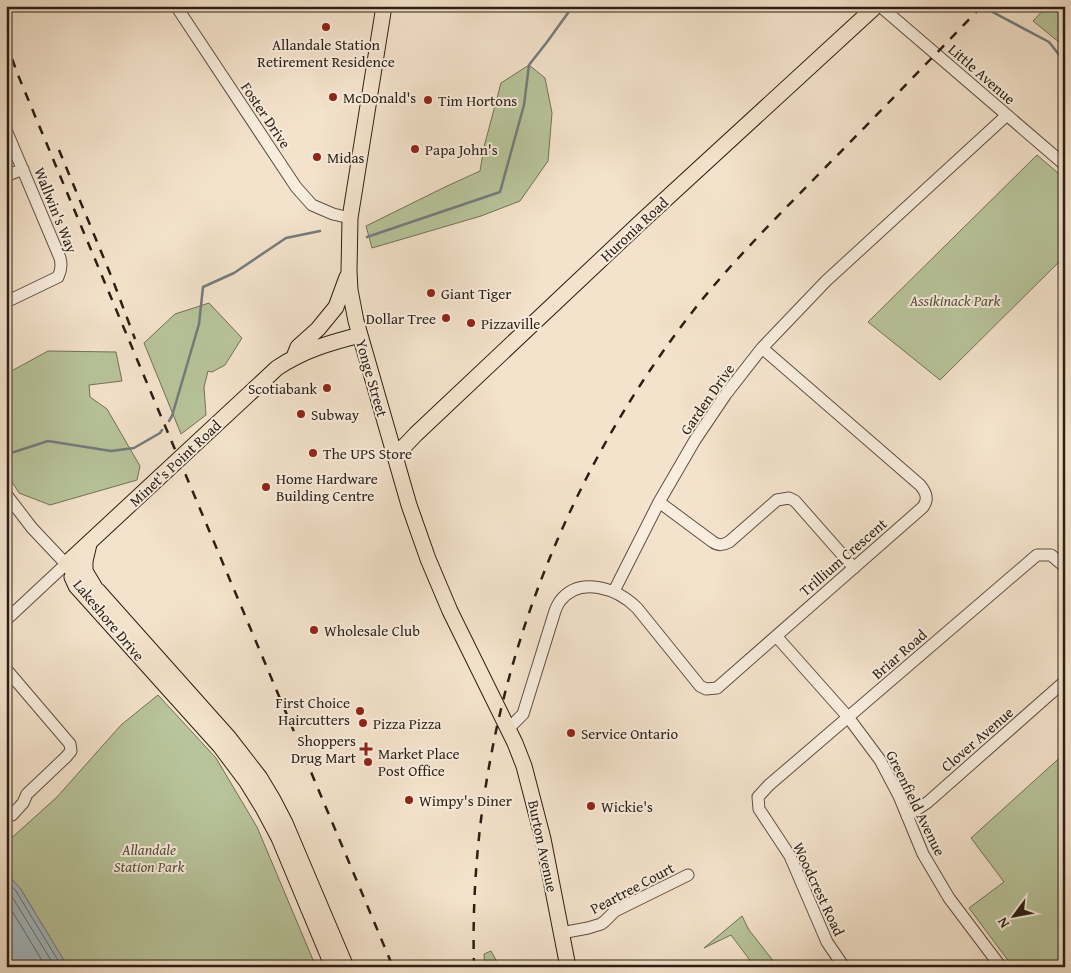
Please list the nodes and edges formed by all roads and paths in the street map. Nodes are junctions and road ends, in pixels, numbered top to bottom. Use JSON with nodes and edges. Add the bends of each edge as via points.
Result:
{"nodes":[{"id":1,"x":176,"y":6,"type":"edge"},
{"id":2,"x":384,"y":6,"type":"edge"},
{"id":3,"x":876,"y":6,"type":"edge"},
{"id":4,"x":880,"y":6,"type":"edge"},
{"id":5,"x":1007,"y":115,"type":"junction"},
{"id":6,"x":6,"y":130,"type":"edge"},
{"id":7,"x":1065,"y":165,"type":"edge"},
{"id":8,"x":23,"y":169,"type":"junction"},
{"id":9,"x":6,"y":176,"type":"edge"},
{"id":10,"x":350,"y":218,"type":"junction"},
{"id":11,"x":349,"y":271,"type":"junction"},
{"id":12,"x":6,"y":302,"type":"edge"},
{"id":13,"x":360,"y":335,"type":"junction"},
{"id":14,"x":762,"y":348,"type":"junction"},
{"id":15,"x":294,"y":357,"type":"junction"},
{"id":16,"x":395,"y":456,"type":"junction"},
{"id":17,"x":6,"y":494,"type":"edge"},
{"id":18,"x":659,"y":502,"type":"junction"},
{"id":19,"x":89,"y":544,"type":"junction"},
{"id":20,"x":66,"y":564,"type":"junction"},
{"id":21,"x":1065,"y":567,"type":"edge"},
{"id":22,"x":854,"y":568,"type":"junction"},
{"id":23,"x":98,"y":591,"type":"junction"},
{"id":24,"x":614,"y":591,"type":"junction"},
{"id":25,"x":6,"y":620,"type":"edge"},
{"id":26,"x":776,"y":636,"type":"junction"},
{"id":27,"x":6,"y":669,"type":"edge"},
{"id":28,"x":1065,"y":681,"type":"edge"},
{"id":29,"x":848,"y":717,"type":"junction"},
{"id":30,"x":508,"y":729,"type":"junction"},
{"id":31,"x":758,"y":797,"type":"joint"},
{"id":32,"x":12,"y":815,"type":"dead end"},
{"id":33,"x":906,"y":816,"type":"junction"},
{"id":34,"x":688,"y":875,"type":"dead end"},
{"id":35,"x":561,"y":933,"type":"junction"},
{"id":36,"x":333,"y":967,"type":"edge"},
{"id":37,"x":346,"y":967,"type":"edge"},
{"id":38,"x":568,"y":967,"type":"edge"},
{"id":39,"x":844,"y":967,"type":"edge"},
{"id":40,"x":1001,"y":967,"type":"edge"}],
"edges":[{"from":1,"to":10,"type":"street","name":"Foster Drive","via":[[296,187],[312,205]]},
{"from":2,"to":10,"type":"main road","name":"Yonge Street"},
{"from":3,"to":16,"type":"main road","name":"Huronia Road","via":[[643,220]]},
{"from":4,"to":5,"type":"street","name":"Little Avenue"},
{"from":5,"to":7,"type":"street","name":"Little Avenue"},
{"from":5,"to":14,"type":"street","name":"Garden Drive","via":[[826,281]]},
{"from":6,"to":8,"type":"street","name":"Wallwin's Way"},
{"from":8,"to":9,"type":"street"},
{"from":8,"to":12,"type":"street","name":"Wallwin's Way","via":[[62,264],[58,277]]},
{"from":10,"to":11,"type":"main road","name":"Yonge Street"},
{"from":11,"to":13,"type":"main road","name":"Yonge Street"},
{"from":11,"to":15,"type":"main road","via":[[336,307],[298,347]]},
{"from":13,"to":15,"type":"main road","name":"Minet's Point Road","via":[[319,346]]},
{"from":13,"to":16,"type":"main road","name":"Yonge Street"},
{"from":14,"to":18,"type":"street","name":"Garden Drive","via":[[705,425]]},
{"from":14,"to":22,"type":"street","name":"Trillium Crescent","via":[[924,490],[926,502],[923,507]]},
{"from":15,"to":19,"type":"main road","name":"Minet's Point Road","via":[[258,384]]},
{"from":16,"to":30,"type":"main road","name":"Yonge Street","via":[[436,580]]},
{"from":17,"to":20,"type":"street"},
{"from":18,"to":22,"type":"street","via":[[713,542],[723,545],[777,500],[789,498]]},
{"from":18,"to":24,"type":"street","name":"Garden Drive"},
{"from":19,"to":20,"type":"main road","name":"Minet's Point Road"},
{"from":19,"to":23,"type":"main road","via":[[86,571]]},
{"from":20,"to":23,"type":"main road","name":"Lakeshore Drive"},
{"from":20,"to":25,"type":"street","name":"Minet's Point Road"},
{"from":20,"to":36,"type":"main road","name":"Lakeshore Drive","via":[[76,586],[220,746],[247,782],[279,838]]},
{"from":21,"to":29,"type":"street","name":"Briar Road","via":[[1051,555],[1037,555]]},
{"from":22,"to":26,"type":"street","name":"Trillium Crescent"},
{"from":23,"to":37,"type":"main road","name":"Lakeshore Drive","via":[[229,738],[260,778],[285,823]]},
{"from":24,"to":26,"type":"street","name":"Trillium Crescent","via":[[638,608],[700,686],[706,689],[717,688]]},
{"from":24,"to":30,"type":"street","via":[[599,587],[582,588],[567,594],[560,602],[523,714]]},
{"from":26,"to":29,"type":"street","name":"Greenfield Avenue"},
{"from":27,"to":32,"type":"street","via":[[70,744],[71,751],[27,794],[23,804]]},
{"from":28,"to":33,"type":"street","name":"Clover Avenue","via":[[928,802]]},
{"from":29,"to":31,"type":"street","name":"Briar Road"},
{"from":29,"to":33,"type":"street","name":"Greenfield Avenue","via":[[880,760]]},
{"from":30,"to":35,"type":"main road","name":"Burton Avenue","via":[[519,752],[532,796]]},
{"from":31,"to":39,"type":"street","name":"Woodcrest Road","via":[[759,809],[790,856],[827,942]]},
{"from":33,"to":40,"type":"street","name":"Greenfield Avenue","via":[[923,854],[949,898]]},
{"from":34,"to":35,"type":"street","name":"Peartree Court","via":[[615,911],[600,924]]},
{"from":35,"to":38,"type":"main road","name":"Burton Avenue"}]}
